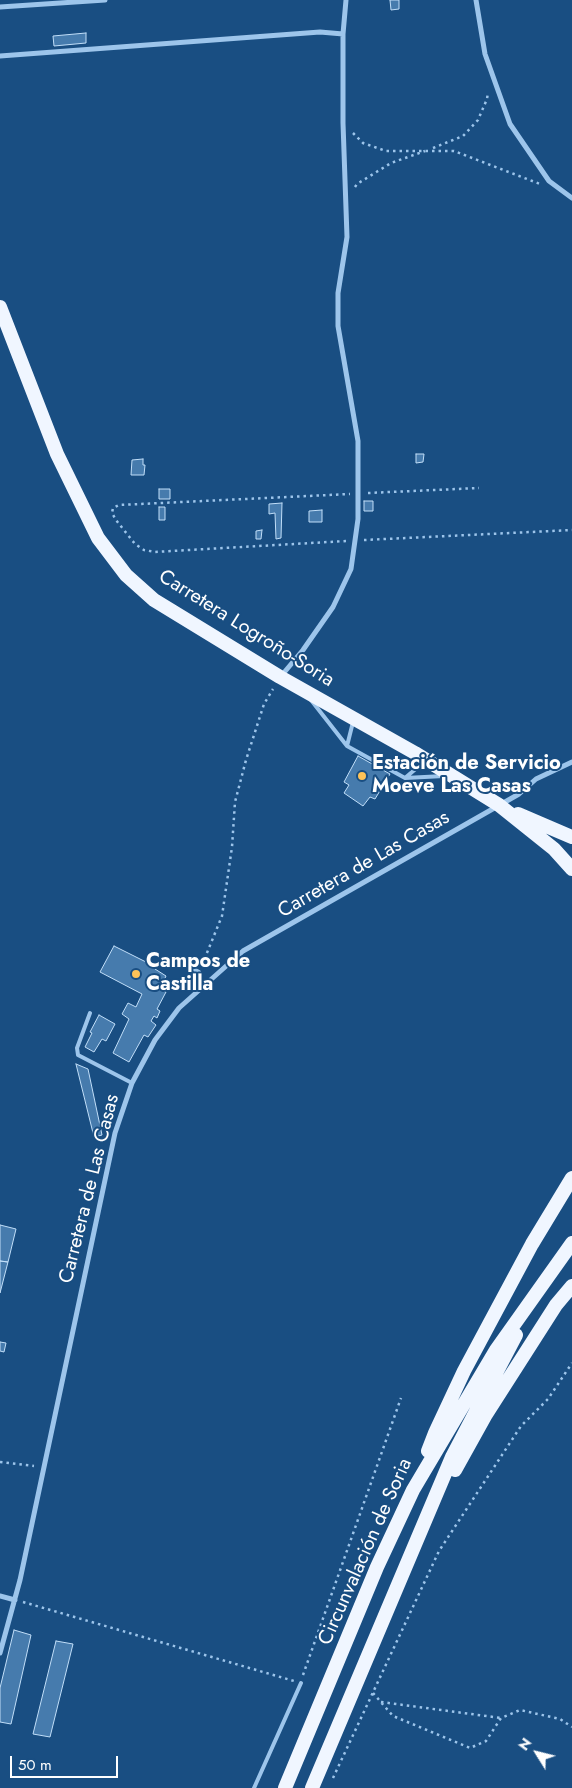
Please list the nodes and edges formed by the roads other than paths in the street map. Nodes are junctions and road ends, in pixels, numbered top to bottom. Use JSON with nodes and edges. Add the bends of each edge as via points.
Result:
{"nodes":[{"id":1,"x":105,"y":0,"type":"edge"},
{"id":2,"x":346,"y":0,"type":"edge"},
{"id":3,"x":476,"y":0,"type":"edge"},
{"id":4,"x":0,"y":7,"type":"edge"},
{"id":5,"x":343,"y":34,"type":"junction"},
{"id":6,"x":0,"y":56,"type":"edge"},
{"id":7,"x":572,"y":198,"type":"edge"},
{"id":8,"x":0,"y":307,"type":"edge"},
{"id":9,"x":280,"y":677,"type":"junction"},
{"id":10,"x":304,"y":691,"type":"junction"},
{"id":11,"x":354,"y":718,"type":"junction"},
{"id":12,"x":347,"y":746,"type":"junction"},
{"id":13,"x":426,"y":760,"type":"junction"},
{"id":14,"x":572,"y":762,"type":"edge"},
{"id":15,"x":451,"y":775,"type":"junction"},
{"id":16,"x":405,"y":778,"type":"junction"},
{"id":17,"x":499,"y":806,"type":"junction"},
{"id":18,"x":572,"y":837,"type":"edge"},
{"id":19,"x":572,"y":868,"type":"edge"},
{"id":20,"x":182,"y":963,"type":"dead end"},
{"id":21,"x":199,"y":972,"type":"road end"},
{"id":22,"x":90,"y":1013,"type":"dead end"},
{"id":23,"x":132,"y":1083,"type":"junction"},
{"id":24,"x":572,"y":1178,"type":"edge"},
{"id":25,"x":572,"y":1242,"type":"edge"},
{"id":26,"x":554,"y":1269,"type":"junction"},
{"id":27,"x":572,"y":1286,"type":"edge"},
{"id":28,"x":413,"y":1490,"type":"junction"},
{"id":29,"x":424,"y":1523,"type":"junction"},
{"id":30,"x":0,"y":1596,"type":"edge"},
{"id":31,"x":15,"y":1600,"type":"junction"},
{"id":32,"x":0,"y":1652,"type":"edge"},
{"id":33,"x":300,"y":1683,"type":"road end"},
{"id":34,"x":254,"y":1788,"type":"edge"},
{"id":35,"x":285,"y":1788,"type":"edge"},
{"id":36,"x":312,"y":1788,"type":"edge"}],
"edges":[{"from":1,"to":4,"type":"street"},
{"from":2,"to":5,"type":"street"},
{"from":3,"to":7,"type":"street","via":[[485,54],[510,124],[549,181]]},
{"from":5,"to":6,"type":"street","via":[[320,32]]},
{"from":5,"to":9,"type":"street","via":[[347,237],[338,292],[338,326],[358,440],[358,519],[351,569],[333,607]]},
{"from":8,"to":9,"type":"highway","name":"Carretera Logroño-Soria","via":[[57,454],[98,538],[126,575],[154,600]]},
{"from":9,"to":10,"type":"highway","name":"Carretera Logroño-Soria"},
{"from":10,"to":11,"type":"highway","name":"Carretera Logroño-Soria"},
{"from":10,"to":12,"type":"lane"},
{"from":11,"to":12,"type":"lane"},
{"from":11,"to":13,"type":"highway","name":"Carretera Logroño-Soria"},
{"from":12,"to":16,"type":"lane"},
{"from":13,"to":15,"type":"highway","name":"Carretera Logroño-Soria"},
{"from":13,"to":16,"type":"lane"},
{"from":14,"to":17,"type":"street","name":"Carretera de Las Casas","via":[[536,779]]},
{"from":15,"to":16,"type":"lane"},
{"from":15,"to":17,"type":"highway","name":"Carretera Logroño-Soria"},
{"from":17,"to":18,"type":"highway","name":"Carretera Logroño-Soria"},
{"from":17,"to":19,"type":"highway","name":"Carretera Logroño-Soria","via":[[554,849]]},
{"from":17,"to":23,"type":"street","name":"Carretera de Las Casas","via":[[244,951],[179,1008]]},
{"from":20,"to":21,"type":"lane"},
{"from":22,"to":23,"type":"lane","via":[[77,1048],[78,1055]]},
{"from":23,"to":31,"type":"street","name":"Carretera de Las Casas","via":[[115,1133]]},
{"from":24,"to":28,"type":"highway","via":[[532,1244],[464,1372]]},
{"from":25,"to":26,"type":"highway","name":"Circunvalación de Soria"},
{"from":26,"to":28,"type":"highway","name":"Circunvalación de Soria","via":[[496,1350]]},
{"from":26,"to":29,"type":"highway","name":"Circunvalación de Soria","via":[[452,1457]]},
{"from":27,"to":29,"type":"highway","via":[[556,1305],[485,1416]]},
{"from":28,"to":35,"type":"highway","name":"Circunvalación de Soria"},
{"from":29,"to":36,"type":"highway","name":"Circunvalación de Soria"},
{"from":30,"to":31,"type":"street"},
{"from":31,"to":32,"type":"street","name":"Carretera de Las Casas"},
{"from":33,"to":34,"type":"lane"}]}
